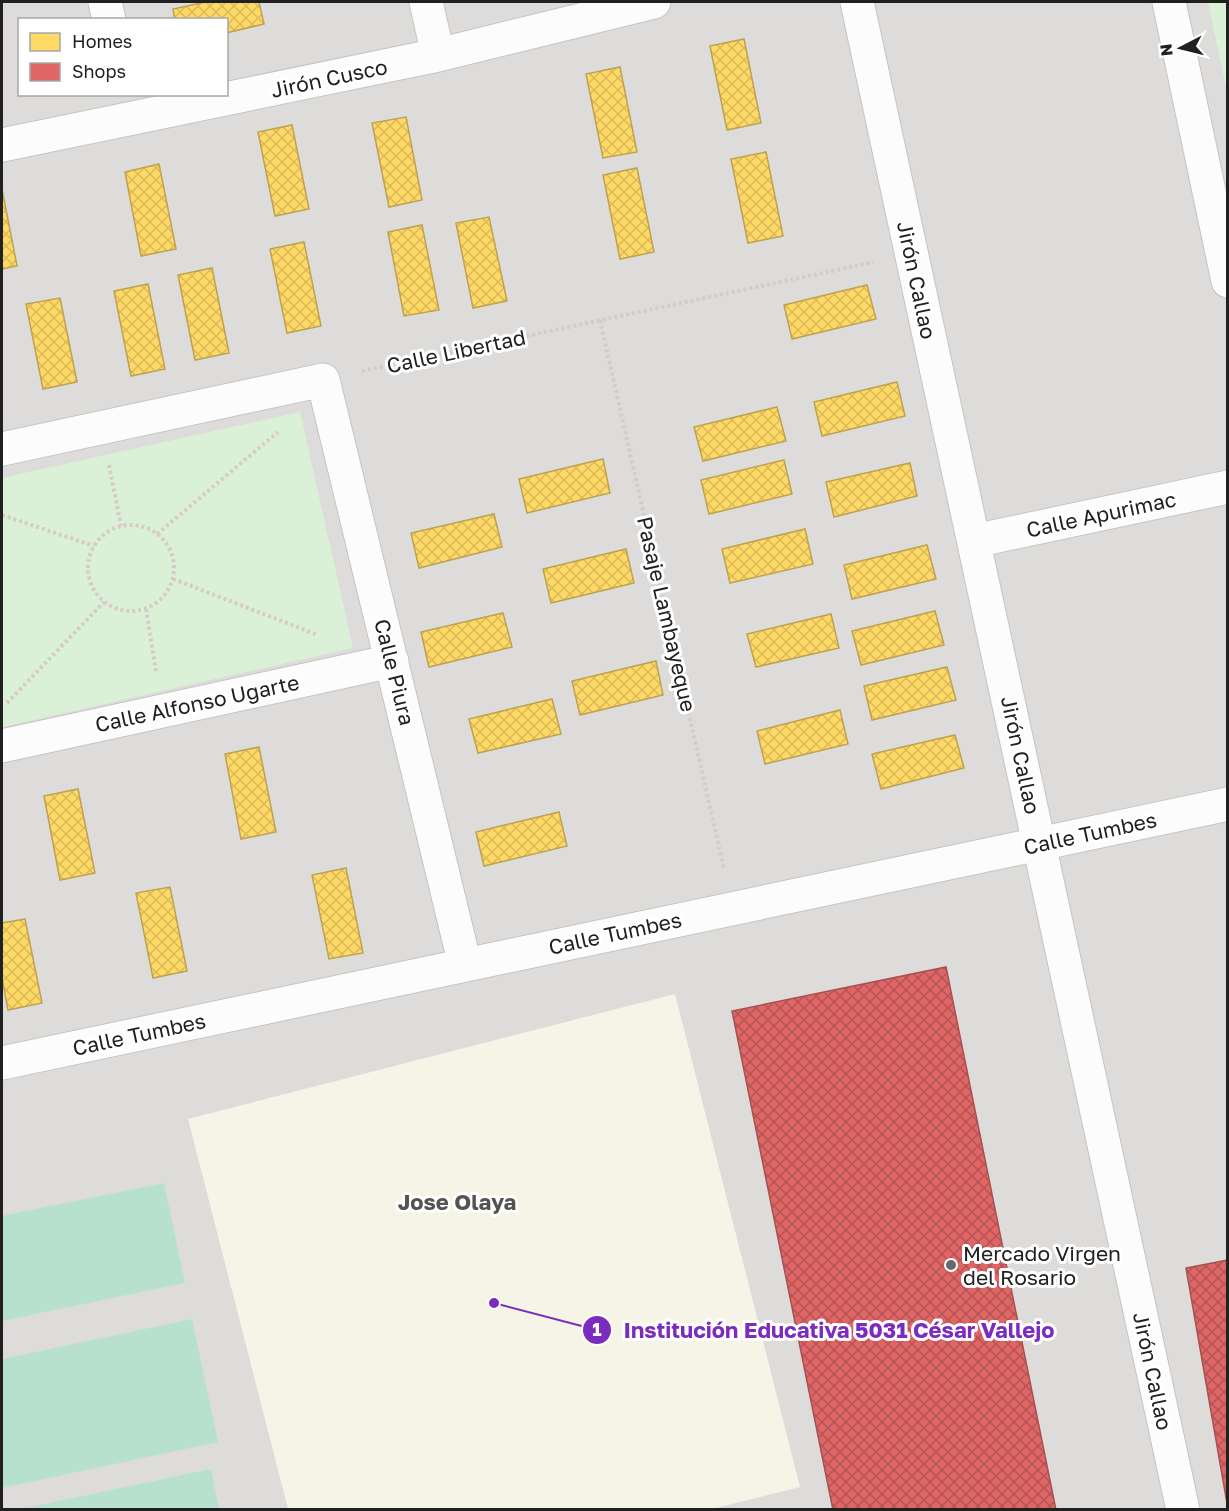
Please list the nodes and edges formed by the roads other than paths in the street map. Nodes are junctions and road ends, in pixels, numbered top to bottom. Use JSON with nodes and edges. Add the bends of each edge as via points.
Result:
{"nodes":[{"id":1,"x":105,"y":2,"type":"edge"},
{"id":2,"x":426,"y":2,"type":"edge"},
{"id":3,"x":654,"y":2,"type":"edge"},
{"id":4,"x":857,"y":2,"type":"edge"},
{"id":5,"x":1169,"y":2,"type":"edge"},
{"id":6,"x":109,"y":18,"type":"edge"},
{"id":7,"x":438,"y":55,"type":"junction"},
{"id":8,"x":228,"y":90,"type":"edge"},
{"id":9,"x":189,"y":96,"type":"edge"},
{"id":10,"x":128,"y":106,"type":"edge"},
{"id":11,"x":2,"y":145,"type":"edge"},
{"id":12,"x":1217,"y":179,"type":"edge"},
{"id":13,"x":1227,"y":281,"type":"edge"},
{"id":14,"x":2,"y":448,"type":"edge"},
{"id":15,"x":1227,"y":487,"type":"edge"},
{"id":16,"x":974,"y":541,"type":"junction"},
{"id":17,"x":392,"y":661,"type":"junction"},
{"id":18,"x":2,"y":746,"type":"edge"},
{"id":19,"x":1227,"y":804,"type":"edge"},
{"id":20,"x":1040,"y":843,"type":"junction"},
{"id":21,"x":465,"y":965,"type":"junction"},
{"id":22,"x":2,"y":1063,"type":"edge"},
{"id":23,"x":1183,"y":1509,"type":"edge"}],
"edges":[{"from":1,"to":6,"type":"street"},
{"from":2,"to":7,"type":"street"},
{"from":3,"to":7,"type":"street","name":"Jirón Cusco"},
{"from":4,"to":16,"type":"street","name":"Jirón Callao"},
{"from":5,"to":12,"type":"street"},
{"from":7,"to":8,"type":"street","name":"Jirón Cusco"},
{"from":9,"to":10,"type":"street","name":"Jirón Cusco"},
{"from":10,"to":11,"type":"street","name":"Jirón Cusco"},
{"from":12,"to":13,"type":"street"},
{"from":14,"to":17,"type":"street","name":"Calle Piura","via":[[325,385]]},
{"from":15,"to":16,"type":"street","name":"Calle Apurimac"},
{"from":16,"to":20,"type":"street","name":"Jirón Callao"},
{"from":17,"to":18,"type":"street","name":"Calle Alfonso Ugarte"},
{"from":17,"to":21,"type":"street","name":"Calle Piura"},
{"from":19,"to":20,"type":"street","name":"Calle Tumbes"},
{"from":20,"to":21,"type":"street","name":"Calle Tumbes"},
{"from":20,"to":23,"type":"street","name":"Jirón Callao"},
{"from":21,"to":22,"type":"street","name":"Calle Tumbes"}]}
